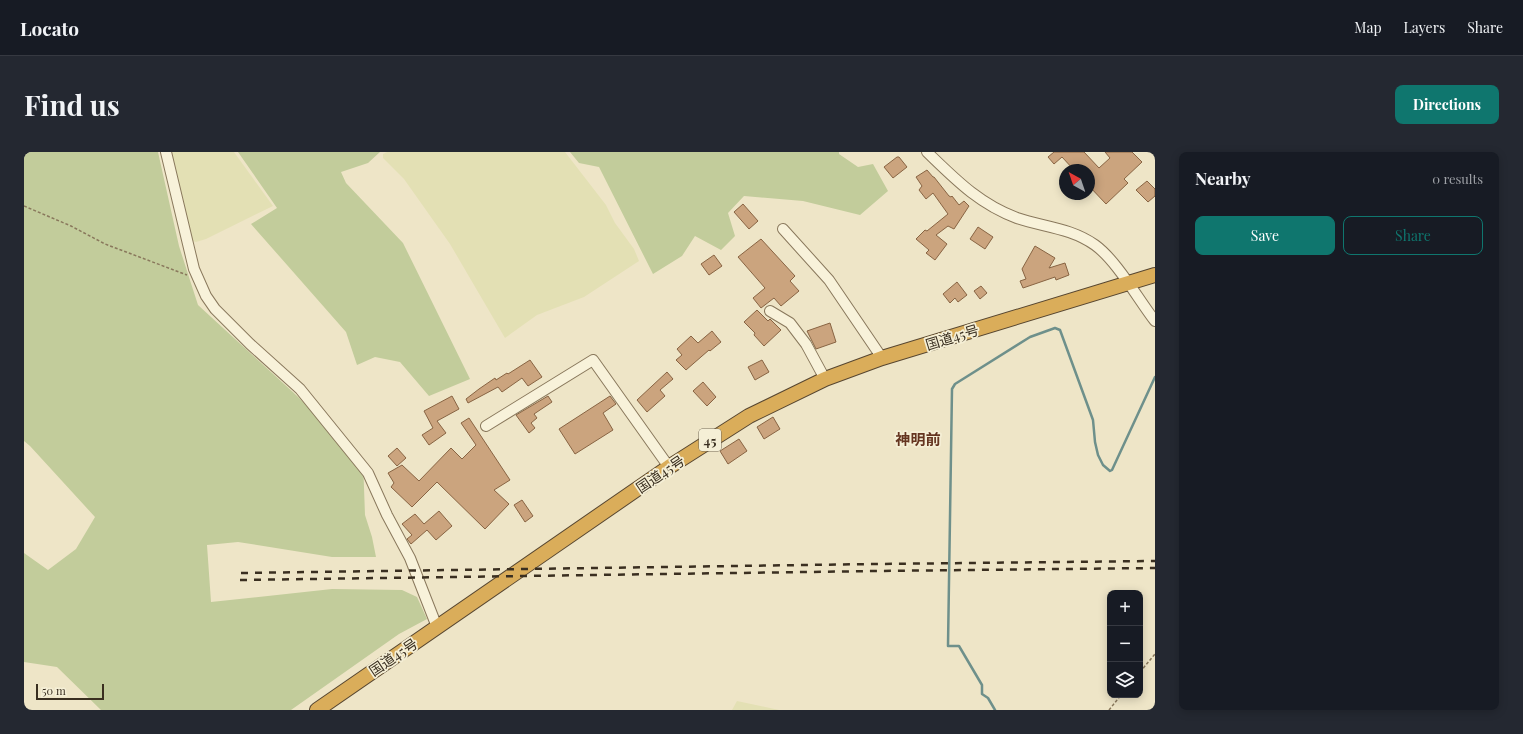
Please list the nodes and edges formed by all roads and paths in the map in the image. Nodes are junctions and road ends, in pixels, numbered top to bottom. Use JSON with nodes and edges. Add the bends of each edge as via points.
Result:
{"nodes":[{"id":1,"x":166,"y":152,"type":"edge"},
{"id":2,"x":927,"y":152,"type":"edge"},
{"id":3,"x":24,"y":206,"type":"edge"},
{"id":4,"x":783,"y":229,"type":"dead end"},
{"id":5,"x":1155,"y":275,"type":"edge"},
{"id":6,"x":198,"y":279,"type":"junction"},
{"id":7,"x":1127,"y":282,"type":"junction"},
{"id":8,"x":770,"y":311,"type":"dead end"},
{"id":9,"x":1155,"y":321,"type":"edge"},
{"id":10,"x":882,"y":358,"type":"junction"},
{"id":11,"x":825,"y":379,"type":"junction"},
{"id":12,"x":486,"y":426,"type":"dead end"},
{"id":13,"x":670,"y":467,"type":"junction"},
{"id":14,"x":437,"y":627,"type":"junction"},
{"id":15,"x":1155,"y":654,"type":"edge"},
{"id":16,"x":1143,"y":668,"type":"edge"},
{"id":17,"x":1119,"y":698,"type":"edge"},
{"id":18,"x":317,"y":710,"type":"edge"},
{"id":19,"x":1109,"y":710,"type":"edge"}],
"edges":[{"from":1,"to":6,"type":"street"},
{"from":2,"to":7,"type":"street","via":[[965,188],[989,205],[1018,218],[1068,230],[1095,245],[1110,259]]},
{"from":3,"to":6,"type":"path","via":[[105,244]]},
{"from":4,"to":10,"type":"street","via":[[829,280]]},
{"from":5,"to":7,"type":"highway","name":"国道45号","number":"45"},
{"from":6,"to":14,"type":"street","via":[[215,309],[300,389],[368,473],[410,558]]},
{"from":7,"to":9,"type":"street"},
{"from":7,"to":10,"type":"highway","name":"国道45号","number":"45"},
{"from":8,"to":11,"type":"street","via":[[790,323],[806,344]]},
{"from":10,"to":11,"type":"highway","name":"国道45号","number":"45"},
{"from":11,"to":13,"type":"highway","name":"国道45号","number":"45","via":[[749,416]]},
{"from":12,"to":13,"type":"street","via":[[593,360]]},
{"from":13,"to":14,"type":"highway","name":"国道45号","number":"45"},
{"from":14,"to":18,"type":"highway","name":"国道45号","number":"45"},
{"from":15,"to":16,"type":"path"},
{"from":17,"to":19,"type":"path"}]}
